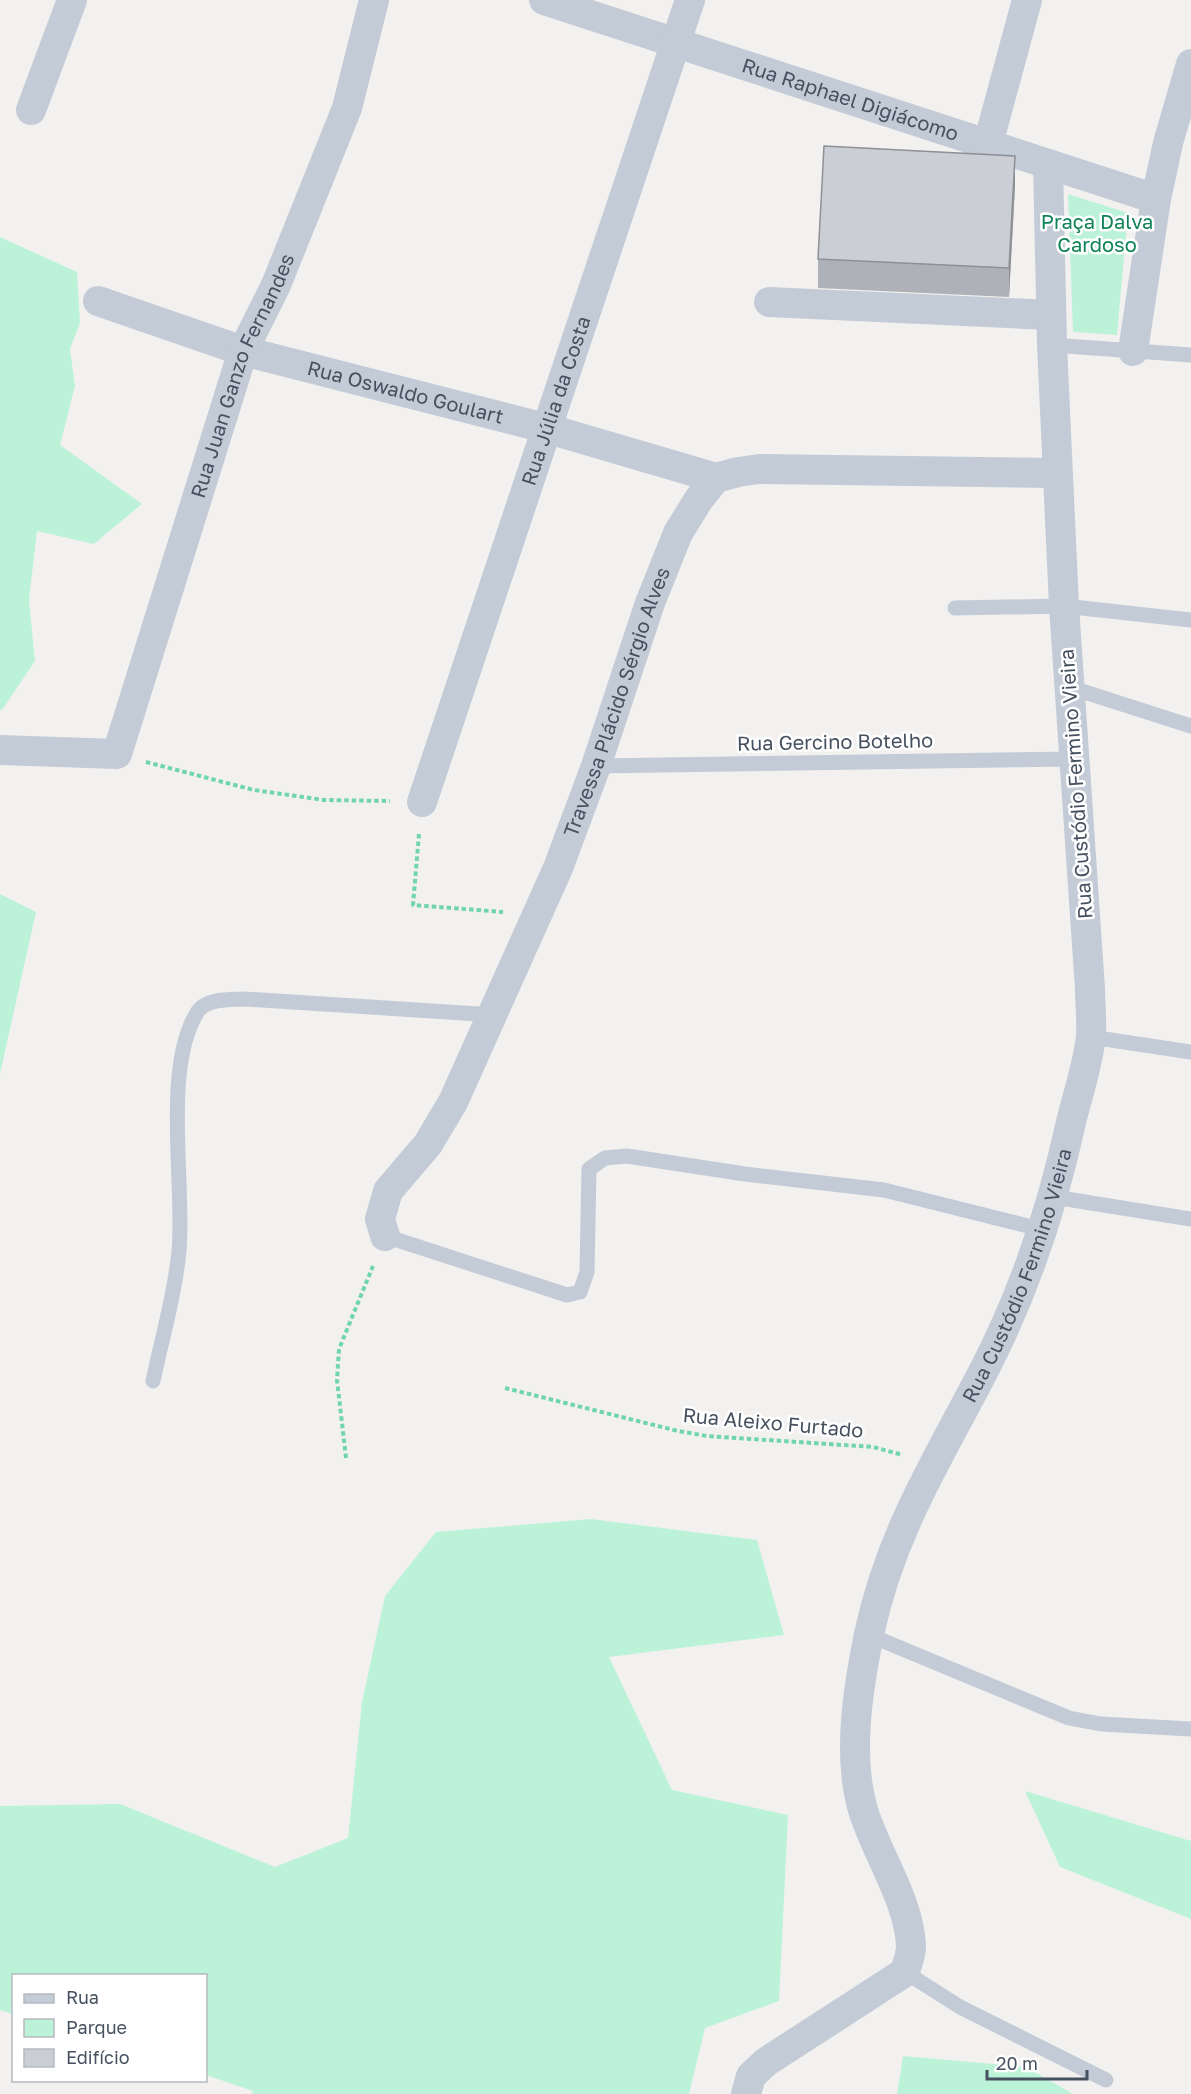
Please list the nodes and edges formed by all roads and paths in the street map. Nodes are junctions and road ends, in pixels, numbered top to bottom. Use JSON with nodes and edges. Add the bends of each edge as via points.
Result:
{"nodes":[{"id":1,"x":72,"y":0,"type":"edge"},
{"id":2,"x":374,"y":0,"type":"edge"},
{"id":3,"x":544,"y":0,"type":"edge"},
{"id":4,"x":690,"y":0,"type":"edge"},
{"id":5,"x":1027,"y":0,"type":"edge"},
{"id":6,"x":676,"y":43,"type":"junction"},
{"id":7,"x":1191,"y":64,"type":"edge"},
{"id":8,"x":31,"y":110,"type":"dead end"},
{"id":9,"x":988,"y":144,"type":"junction"},
{"id":10,"x":1048,"y":164,"type":"junction"},
{"id":11,"x":1156,"y":199,"type":"junction"},
{"id":12,"x":98,"y":301,"type":"dead end"},
{"id":13,"x":769,"y":302,"type":"dead end"},
{"id":14,"x":1051,"y":315,"type":"junction"},
{"id":15,"x":1052,"y":345,"type":"junction"},
{"id":16,"x":243,"y":351,"type":"junction"},
{"id":17,"x":1133,"y":351,"type":"junction"},
{"id":18,"x":1191,"y":355,"type":"edge"},
{"id":19,"x":549,"y":429,"type":"junction"},
{"id":20,"x":1057,"y":473,"type":"junction"},
{"id":21,"x":716,"y":478,"type":"junction"},
{"id":22,"x":1064,"y":606,"type":"junction"},
{"id":23,"x":955,"y":608,"type":"dead end"},
{"id":24,"x":1191,"y":620,"type":"edge"},
{"id":25,"x":1069,"y":687,"type":"junction"},
{"id":26,"x":1191,"y":726,"type":"edge"},
{"id":27,"x":0,"y":750,"type":"edge"},
{"id":28,"x":117,"y":754,"type":"junction"},
{"id":29,"x":1074,"y":759,"type":"junction"},
{"id":30,"x":596,"y":766,"type":"junction"},
{"id":31,"x":422,"y":802,"type":"junction"},
{"id":32,"x":538,"y":914,"type":"junction"},
{"id":33,"x":494,"y":1015,"type":"junction"},
{"id":34,"x":1090,"y":1037,"type":"junction"},
{"id":35,"x":1191,"y":1052,"type":"edge"},
{"id":36,"x":1054,"y":1197,"type":"junction"},
{"id":37,"x":1191,"y":1220,"type":"edge"},
{"id":38,"x":1044,"y":1230,"type":"junction"},
{"id":39,"x":385,"y":1236,"type":"junction"},
{"id":40,"x":153,"y":1381,"type":"dead end"},
{"id":41,"x":505,"y":1388,"type":"dead end"},
{"id":42,"x":346,"y":1458,"type":"dead end"},
{"id":43,"x":932,"y":1465,"type":"junction"},
{"id":44,"x":869,"y":1635,"type":"junction"},
{"id":45,"x":1191,"y":1729,"type":"edge"},
{"id":46,"x":905,"y":1972,"type":"junction"},
{"id":47,"x":1106,"y":2080,"type":"dead end"},
{"id":48,"x":746,"y":2094,"type":"edge"}],
"edges":[{"from":1,"to":8,"type":"street"},
{"from":2,"to":16,"type":"street","name":"Rua Juan Ganzo Fernandes","via":[[347,108],[276,285]]},
{"from":3,"to":6,"type":"street","name":"Rua Raphael Digiácomo"},
{"from":4,"to":6,"type":"street","name":"Rua Júlia da Costa"},
{"from":5,"to":9,"type":"street"},
{"from":6,"to":9,"type":"street","name":"Rua Raphael Digiácomo"},
{"from":6,"to":19,"type":"street","name":"Rua Júlia da Costa"},
{"from":7,"to":11,"type":"street"},
{"from":9,"to":10,"type":"street","name":"Rua Raphael Digiácomo"},
{"from":10,"to":11,"type":"street","name":"Rua Raphael Digiácomo"},
{"from":10,"to":14,"type":"street","name":"Rua Custódio Fermino Vieira"},
{"from":11,"to":17,"type":"street"},
{"from":12,"to":16,"type":"street","name":"Rua Oswaldo Goulart"},
{"from":13,"to":14,"type":"street"},
{"from":14,"to":15,"type":"street","name":"Rua Custódio Fermino Vieira"},
{"from":15,"to":17,"type":"lane"},
{"from":15,"to":20,"type":"street","name":"Rua Custódio Fermino Vieira"},
{"from":16,"to":19,"type":"street","name":"Rua Oswaldo Goulart"},
{"from":16,"to":28,"type":"street","name":"Rua Juan Ganzo Fernandes"},
{"from":17,"to":18,"type":"lane"},
{"from":19,"to":21,"type":"street","name":"Rua Oswaldo Goulart"},
{"from":19,"to":31,"type":"street","name":"Rua Júlia da Costa"},
{"from":20,"to":21,"type":"street","via":[[760,469]]},
{"from":20,"to":22,"type":"street","name":"Rua Custódio Fermino Vieira"},
{"from":21,"to":30,"type":"street","name":"Travessa Plácido Sérgio Alves","via":[[678,533],[650,603]]},
{"from":22,"to":23,"type":"lane"},
{"from":22,"to":24,"type":"lane"},
{"from":22,"to":25,"type":"street","name":"Rua Custódio Fermino Vieira"},
{"from":25,"to":26,"type":"lane"},
{"from":25,"to":29,"type":"street","name":"Rua Custódio Fermino Vieira"},
{"from":27,"to":28,"type":"street"},
{"from":28,"to":31,"type":"path","via":[[254,790],[324,800]]},
{"from":29,"to":30,"type":"lane","name":"Rua Gercino Botelho"},
{"from":29,"to":34,"type":"street","name":"Rua Custódio Fermino Vieira"},
{"from":30,"to":32,"type":"street","name":"Travessa Plácido Sérgio Alves"},
{"from":31,"to":32,"type":"path","via":[[413,905]]},
{"from":32,"to":33,"type":"street","name":"Travessa Plácido Sérgio Alves"},
{"from":33,"to":39,"type":"street","name":"Travessa Plácido Sérgio Alves","via":[[453,1102],[428,1144],[388,1191],[380,1219]]},
{"from":33,"to":40,"type":"lane","via":[[245,999],[217,1000],[199,1009],[179,1069],[179,1254]]},
{"from":34,"to":35,"type":"lane"},
{"from":34,"to":36,"type":"street","name":"Rua Custódio Fermino Vieira"},
{"from":36,"to":37,"type":"lane"},
{"from":36,"to":38,"type":"street","name":"Rua Custódio Fermino Vieira"},
{"from":38,"to":39,"type":"lane","via":[[884,1190],[627,1156],[604,1158],[589,1169],[587,1272],[580,1292],[567,1295]]},
{"from":38,"to":43,"type":"street","name":"Rua Custódio Fermino Vieira","via":[[1017,1301]]},
{"from":39,"to":42,"type":"path","via":[[339,1348],[337,1380]]},
{"from":41,"to":43,"type":"path","name":"Rua Aleixo Furtado","via":[[678,1431],[873,1447]]},
{"from":43,"to":44,"type":"street","name":"Rua Custódio Fermino Vieira","via":[[884,1574]]},
{"from":44,"to":45,"type":"lane","via":[[1069,1718],[1101,1724]]},
{"from":44,"to":46,"type":"street","name":"Rua Custódio Fermino Vieira","via":[[858,1707],[856,1765],[863,1809],[909,1926],[911,1950]]},
{"from":46,"to":47,"type":"lane","via":[[960,2007]]},
{"from":46,"to":48,"type":"street","via":[[766,2062],[751,2076]]}]}
